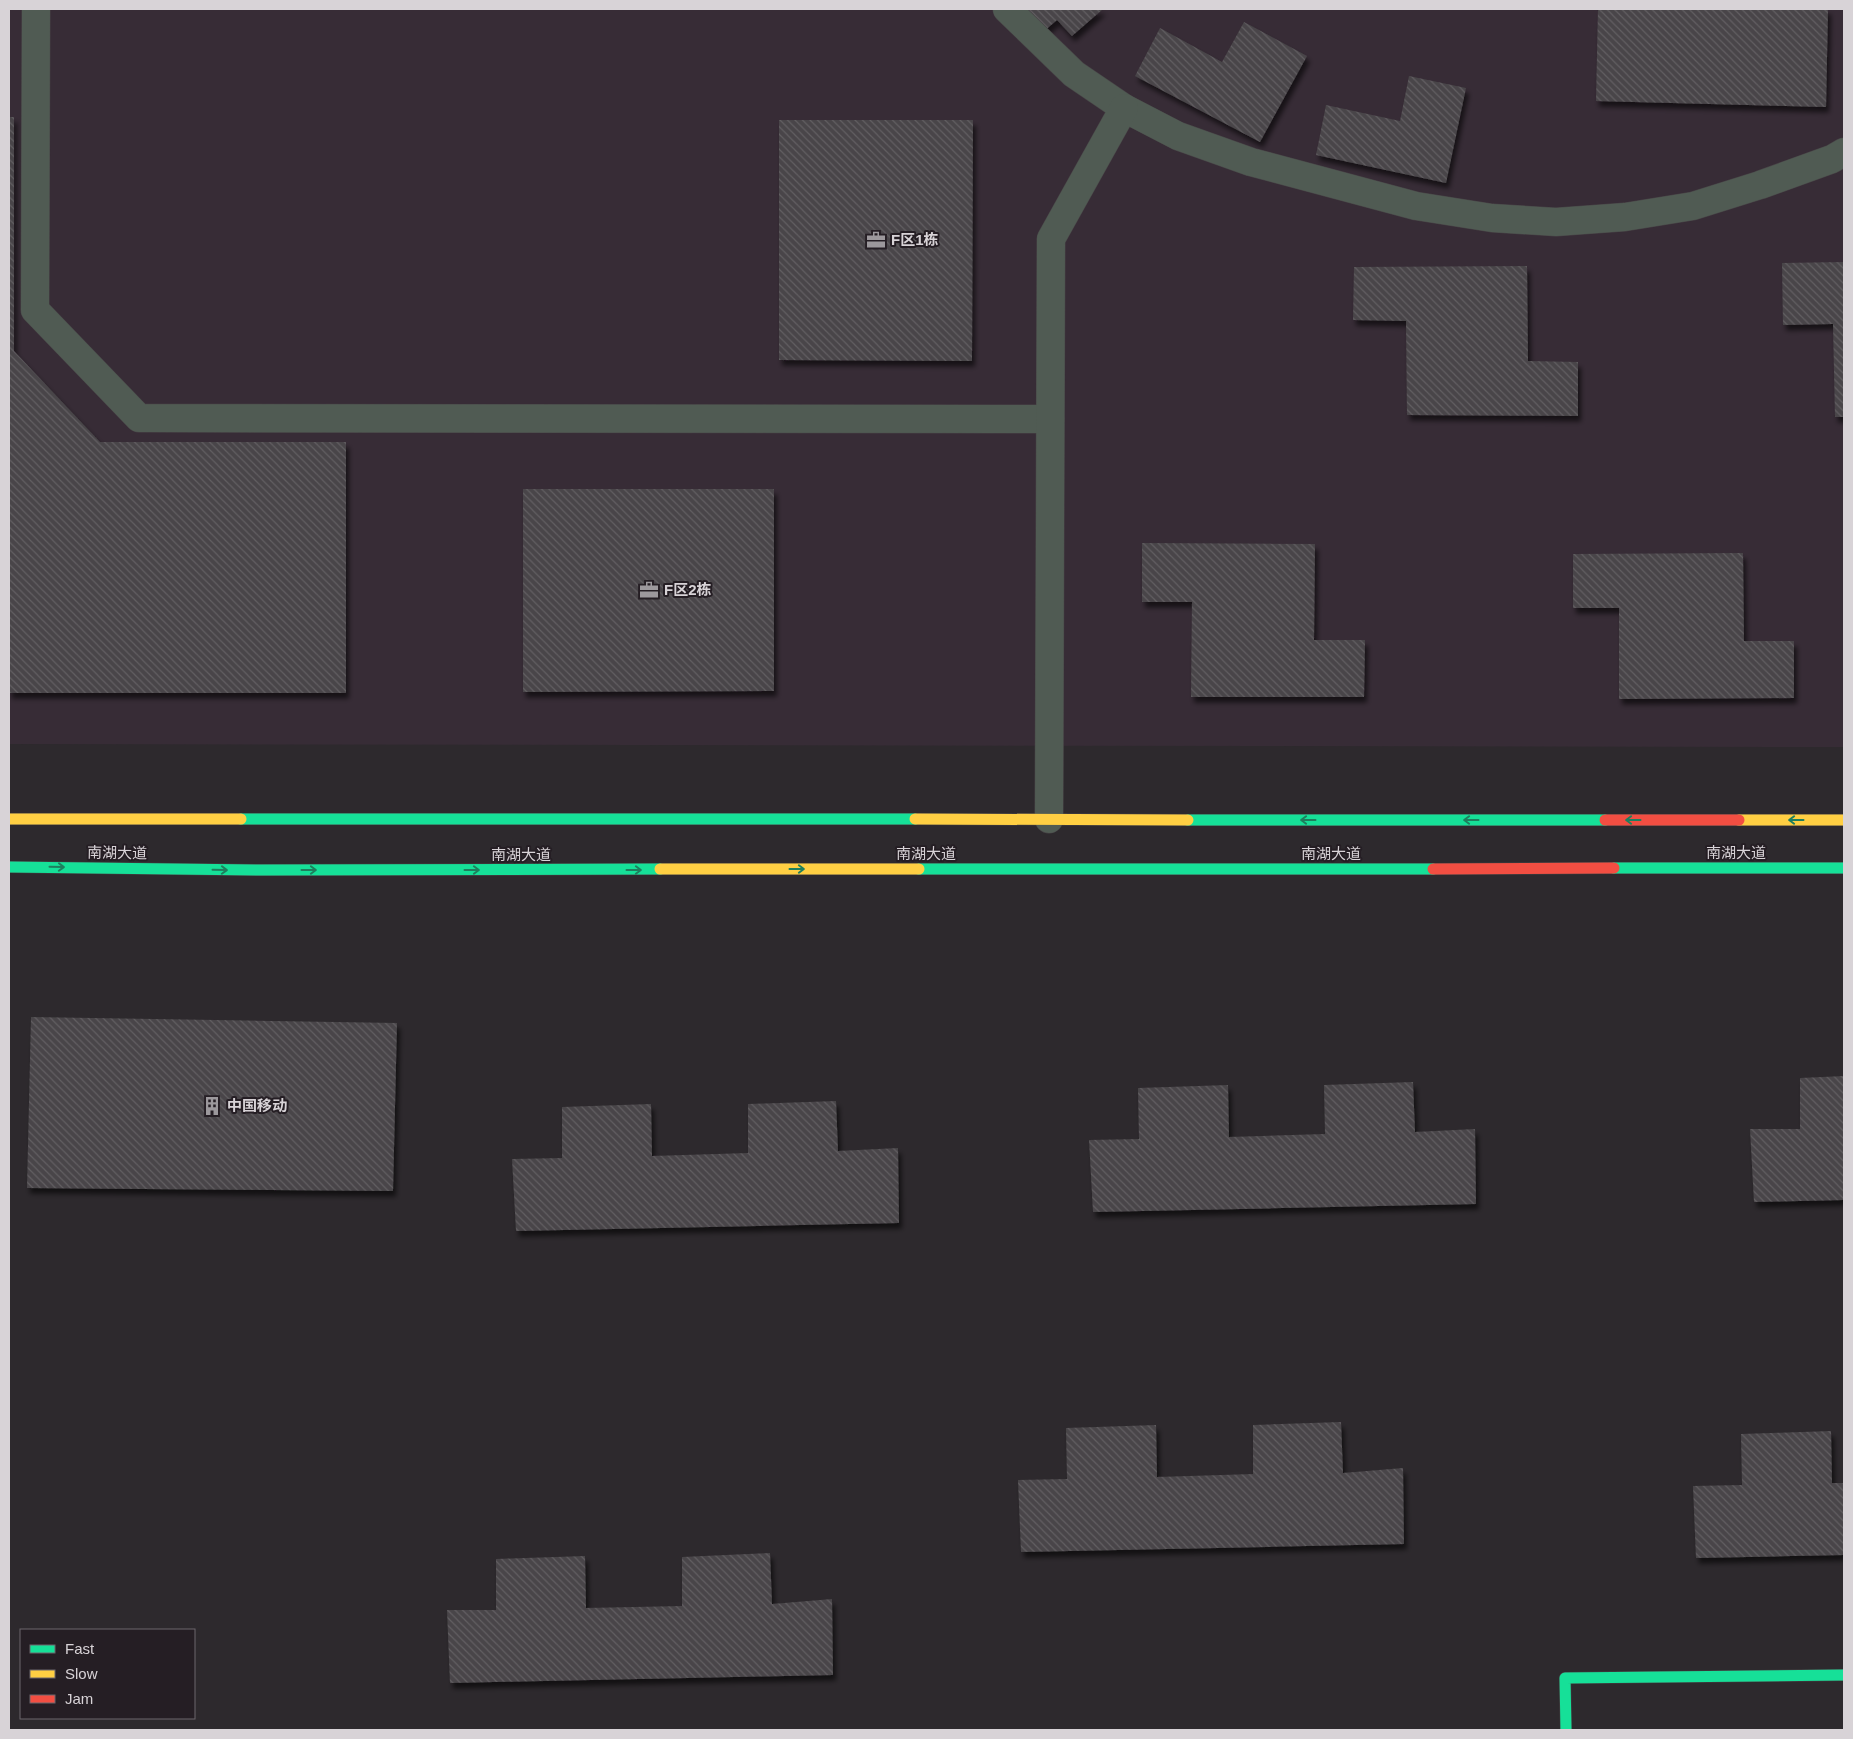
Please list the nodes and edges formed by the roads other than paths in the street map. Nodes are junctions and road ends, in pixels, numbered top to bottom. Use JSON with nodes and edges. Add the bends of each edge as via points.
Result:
{"nodes":[{"id":1,"x":36,"y":9,"type":"edge"},
{"id":2,"x":1007,"y":9,"type":"edge"},
{"id":3,"x":1124,"y":108,"type":"junction"},
{"id":4,"x":1844,"y":152,"type":"edge"},
{"id":5,"x":1050,"y":419,"type":"junction"},
{"id":6,"x":9,"y":819,"type":"edge"},
{"id":7,"x":1049,"y":819,"type":"junction"},
{"id":8,"x":1844,"y":820,"type":"edge"},
{"id":9,"x":9,"y":867,"type":"edge"},
{"id":10,"x":1844,"y":868,"type":"edge"},
{"id":11,"x":1844,"y":1675,"type":"edge"},
{"id":12,"x":1566,"y":1730,"type":"edge"}],
"edges":[{"from":1,"to":5,"type":"street","via":[[35,310],[139,418]]},
{"from":2,"to":3,"type":"street","via":[[1074,74]]},
{"from":3,"to":4,"type":"street","via":[[1178,136],[1251,162],[1416,206],[1492,218],[1556,222],[1625,217],[1693,206],[1760,185]]},
{"from":3,"to":5,"type":"street","via":[[1051,239]]},
{"from":5,"to":7,"type":"street"},
{"from":6,"to":7,"type":"main road"},
{"from":8,"to":7,"type":"main road","one_way":true},
{"from":9,"to":10,"type":"main road","name":"南湖大道","one_way":true,"via":[[261,870]]},
{"from":11,"to":12,"type":"main road","via":[[1566,1678]]}]}
